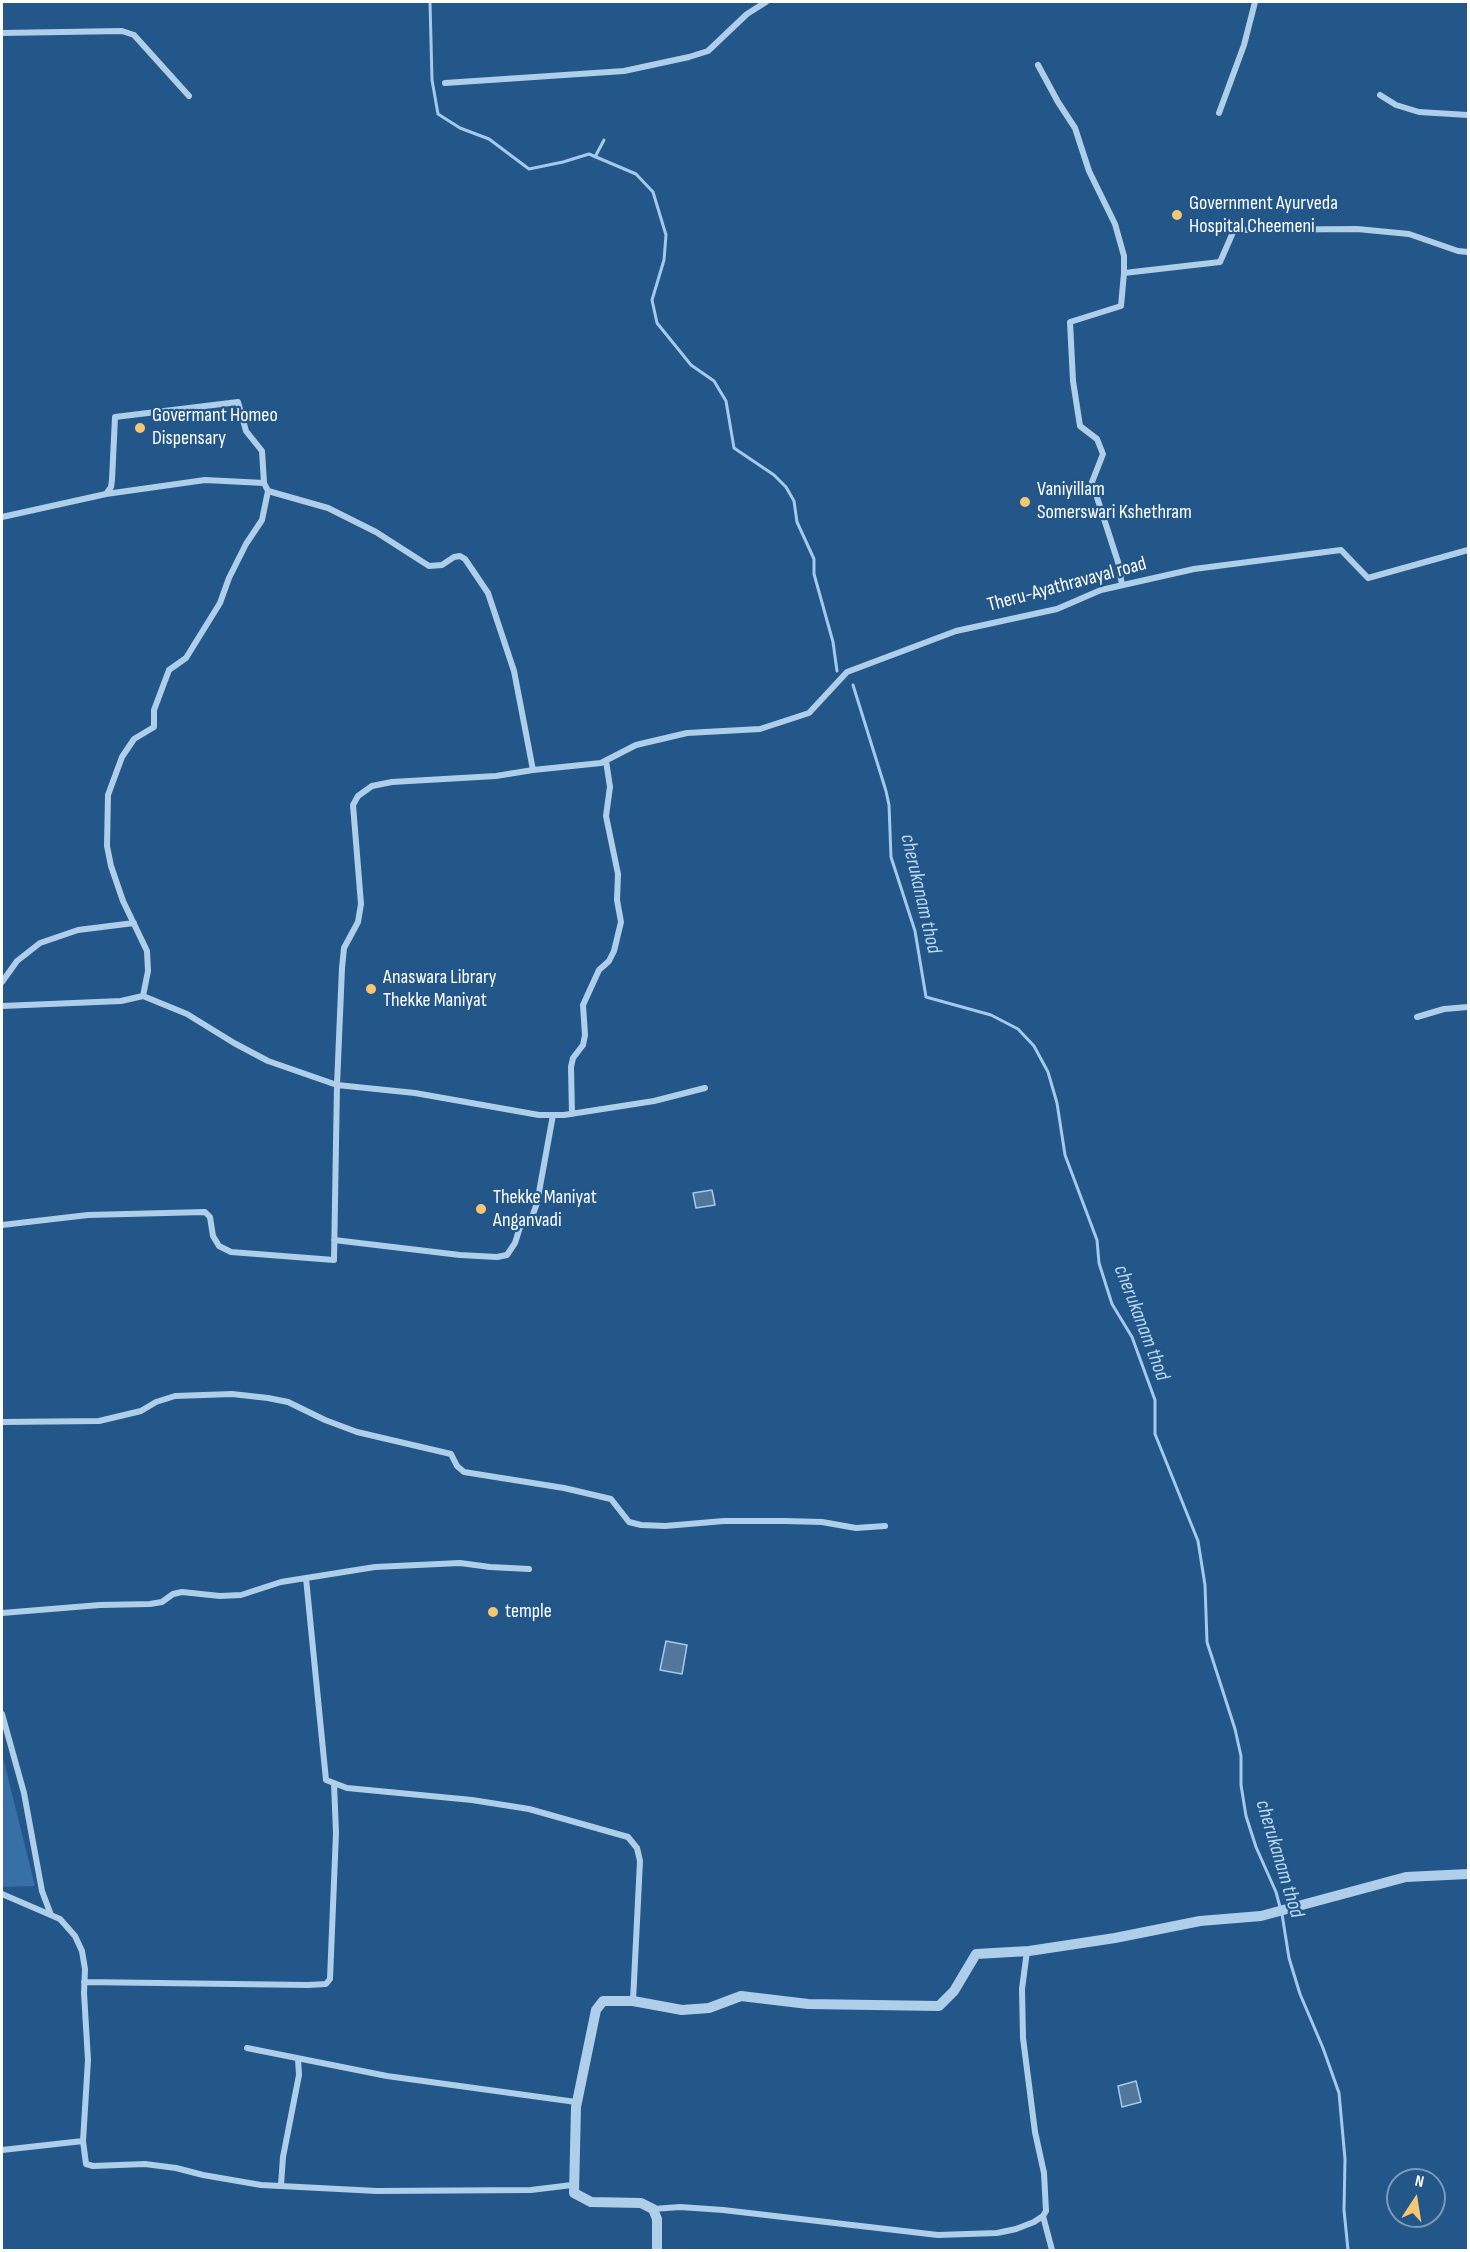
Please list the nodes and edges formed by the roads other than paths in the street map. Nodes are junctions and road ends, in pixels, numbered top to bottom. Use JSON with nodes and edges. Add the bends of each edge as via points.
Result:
{"nodes":[{"id":1,"x":766,"y":2,"type":"edge"},
{"id":2,"x":1255,"y":2,"type":"edge"},
{"id":3,"x":2,"y":33,"type":"edge"},
{"id":4,"x":1038,"y":65,"type":"dead end"},
{"id":5,"x":445,"y":83,"type":"dead end"},
{"id":6,"x":1380,"y":95,"type":"dead end"},
{"id":7,"x":189,"y":96,"type":"dead end"},
{"id":8,"x":1219,"y":113,"type":"dead end"},
{"id":9,"x":1468,"y":115,"type":"edge"},
{"id":10,"x":1468,"y":252,"type":"edge"},
{"id":11,"x":1124,"y":273,"type":"junction"},
{"id":12,"x":264,"y":483,"type":"junction"},
{"id":13,"x":268,"y":491,"type":"junction"},
{"id":14,"x":106,"y":494,"type":"junction"},
{"id":15,"x":2,"y":517,"type":"edge"},
{"id":16,"x":1468,"y":550,"type":"edge"},
{"id":17,"x":1122,"y":585,"type":"junction"},
{"id":18,"x":606,"y":761,"type":"junction"},
{"id":19,"x":533,"y":770,"type":"junction"},
{"id":20,"x":134,"y":923,"type":"junction"},
{"id":21,"x":2,"y":982,"type":"edge"},
{"id":22,"x":143,"y":996,"type":"junction"},
{"id":23,"x":2,"y":1006,"type":"edge"},
{"id":24,"x":1468,"y":1007,"type":"edge"},
{"id":25,"x":1417,"y":1017,"type":"dead end"},
{"id":26,"x":337,"y":1084,"type":"junction"},
{"id":27,"x":705,"y":1088,"type":"dead end"},
{"id":28,"x":572,"y":1114,"type":"junction"},
{"id":29,"x":553,"y":1115,"type":"junction"},
{"id":30,"x":2,"y":1225,"type":"edge"},
{"id":31,"x":334,"y":1240,"type":"junction"},
{"id":32,"x":2,"y":1422,"type":"edge"},
{"id":33,"x":885,"y":1526,"type":"dead end"},
{"id":34,"x":529,"y":1569,"type":"dead end"},
{"id":35,"x":306,"y":1578,"type":"junction"},
{"id":36,"x":2,"y":1613,"type":"edge"},
{"id":37,"x":2,"y":1714,"type":"edge"},
{"id":38,"x":334,"y":1784,"type":"junction"},
{"id":39,"x":1468,"y":1874,"type":"edge"},
{"id":40,"x":2,"y":1894,"type":"edge"},
{"id":41,"x":51,"y":1915,"type":"junction"},
{"id":42,"x":1027,"y":1951,"type":"junction"},
{"id":43,"x":84,"y":1982,"type":"junction"},
{"id":44,"x":633,"y":2001,"type":"junction"},
{"id":45,"x":247,"y":2048,"type":"dead end"},
{"id":46,"x":298,"y":2059,"type":"junction"},
{"id":47,"x":576,"y":2102,"type":"junction"},
{"id":48,"x":83,"y":2141,"type":"junction"},
{"id":49,"x":2,"y":2150,"type":"edge"},
{"id":50,"x":281,"y":2185,"type":"junction"},
{"id":51,"x":572,"y":2185,"type":"junction"},
{"id":52,"x":653,"y":2209,"type":"junction"},
{"id":53,"x":1043,"y":2216,"type":"junction"},
{"id":54,"x":657,"y":2250,"type":"edge"},
{"id":55,"x":1052,"y":2250,"type":"edge"}],
"edges":[{"from":1,"to":5,"type":"street","via":[[747,14],[708,51],[689,57],[624,70]]},
{"from":2,"to":8,"type":"street"},
{"from":3,"to":7,"type":"street","via":[[134,34]]},
{"from":4,"to":11,"type":"street","via":[[1075,128],[1084,160],[1115,224],[1124,256]]},
{"from":6,"to":9,"type":"street","via":[[1419,112]]},
{"from":10,"to":11,"type":"street","via":[[1409,234],[1357,229],[1234,230],[1220,262]]},
{"from":11,"to":17,"type":"street","via":[[1121,306],[1070,322],[1080,426],[1097,439],[1103,454],[1092,482]]},
{"from":12,"to":13,"type":"street"},
{"from":12,"to":14,"type":"street","via":[[205,480]]},
{"from":12,"to":14,"type":"street","via":[[262,450],[246,431],[238,402],[115,417],[112,480]]},
{"from":13,"to":19,"type":"street","via":[[328,508],[376,532],[429,566],[442,565],[454,557],[465,559],[488,593],[514,671]]},
{"from":13,"to":20,"type":"street","via":[[262,520],[246,544],[220,603],[186,658],[169,670],[154,710],[154,727],[134,739],[122,757],[108,795],[107,846],[111,866]]},
{"from":14,"to":15,"type":"street"},
{"from":16,"to":17,"type":"street","name":"Theru-Ayathravayal road","via":[[1368,578],[1341,550],[1194,569]]},
{"from":17,"to":18,"type":"street","name":"Theru-Ayathravayal road","via":[[1057,609],[956,631],[847,672],[809,713],[760,729],[677,735],[636,745]]},
{"from":18,"to":19,"type":"street","name":"Theru-Ayathravayal road"},
{"from":18,"to":28,"type":"street","via":[[610,787],[606,816],[618,874],[621,922],[614,951],[599,970],[583,1005],[585,1035],[573,1058]]},
{"from":19,"to":26,"type":"street","name":"Theru-Ayathravayal road","via":[[372,786],[352,805],[361,904],[358,922],[344,948]]},
{"from":20,"to":21,"type":"street","via":[[78,930],[40,943],[17,961]]},
{"from":20,"to":22,"type":"street","via":[[147,951]]},
{"from":22,"to":23,"type":"street","via":[[121,1001]]},
{"from":22,"to":26,"type":"street","via":[[187,1014],[268,1061]]},
{"from":24,"to":25,"type":"street"},
{"from":26,"to":29,"type":"street"},
{"from":26,"to":31,"type":"street"},
{"from":27,"to":28,"type":"street"},
{"from":28,"to":29,"type":"street"},
{"from":29,"to":31,"type":"street","via":[[537,1203],[507,1255],[460,1255]]},
{"from":30,"to":31,"type":"street","via":[[88,1215],[205,1212],[219,1246],[231,1252],[334,1260]]},
{"from":32,"to":33,"type":"street","via":[[99,1421],[141,1411],[176,1396],[232,1394],[268,1398],[288,1402],[357,1432],[450,1454],[464,1472],[611,1499],[629,1522],[641,1525],[785,1521],[856,1528]]},
{"from":34,"to":35,"type":"street","via":[[460,1563],[404,1565]]},
{"from":35,"to":36,"type":"street","via":[[242,1595],[182,1592],[150,1604]]},
{"from":35,"to":38,"type":"street","via":[[326,1780]]},
{"from":37,"to":41,"type":"street","via":[[24,1793],[42,1891]]},
{"from":38,"to":43,"type":"street","via":[[336,1833],[330,1979],[326,1984]]},
{"from":38,"to":44,"type":"street","via":[[529,1809],[628,1837],[637,1848],[640,1861]]},
{"from":39,"to":42,"type":"street","via":[[1407,1877],[1261,1916],[1200,1921]]},
{"from":40,"to":41,"type":"street"},
{"from":41,"to":43,"type":"street","via":[[75,1936],[82,1951]]},
{"from":42,"to":44,"type":"street","via":[[976,1954],[954,1991],[939,2006],[808,2004],[741,1996],[709,2008],[682,2010]]},
{"from":42,"to":53,"type":"street","via":[[1022,1989],[1023,2038],[1044,2173]]},
{"from":43,"to":48,"type":"street","via":[[88,2060]]},
{"from":44,"to":47,"type":"street","via":[[603,2001],[596,2010]]},
{"from":45,"to":46,"type":"street"},
{"from":46,"to":47,"type":"street","via":[[387,2076]]},
{"from":46,"to":50,"type":"street"},
{"from":47,"to":51,"type":"street"},
{"from":48,"to":49,"type":"street"},
{"from":48,"to":50,"type":"street","via":[[86,2164],[93,2166],[145,2164],[261,2185]]},
{"from":50,"to":51,"type":"street","via":[[449,2192]]},
{"from":51,"to":52,"type":"street","via":[[574,2193],[591,2202],[641,2203]]},
{"from":52,"to":53,"type":"street","via":[[723,2210],[938,2235],[997,2233]]},
{"from":52,"to":54,"type":"street","via":[[657,2219]]},
{"from":53,"to":55,"type":"street"}]}
